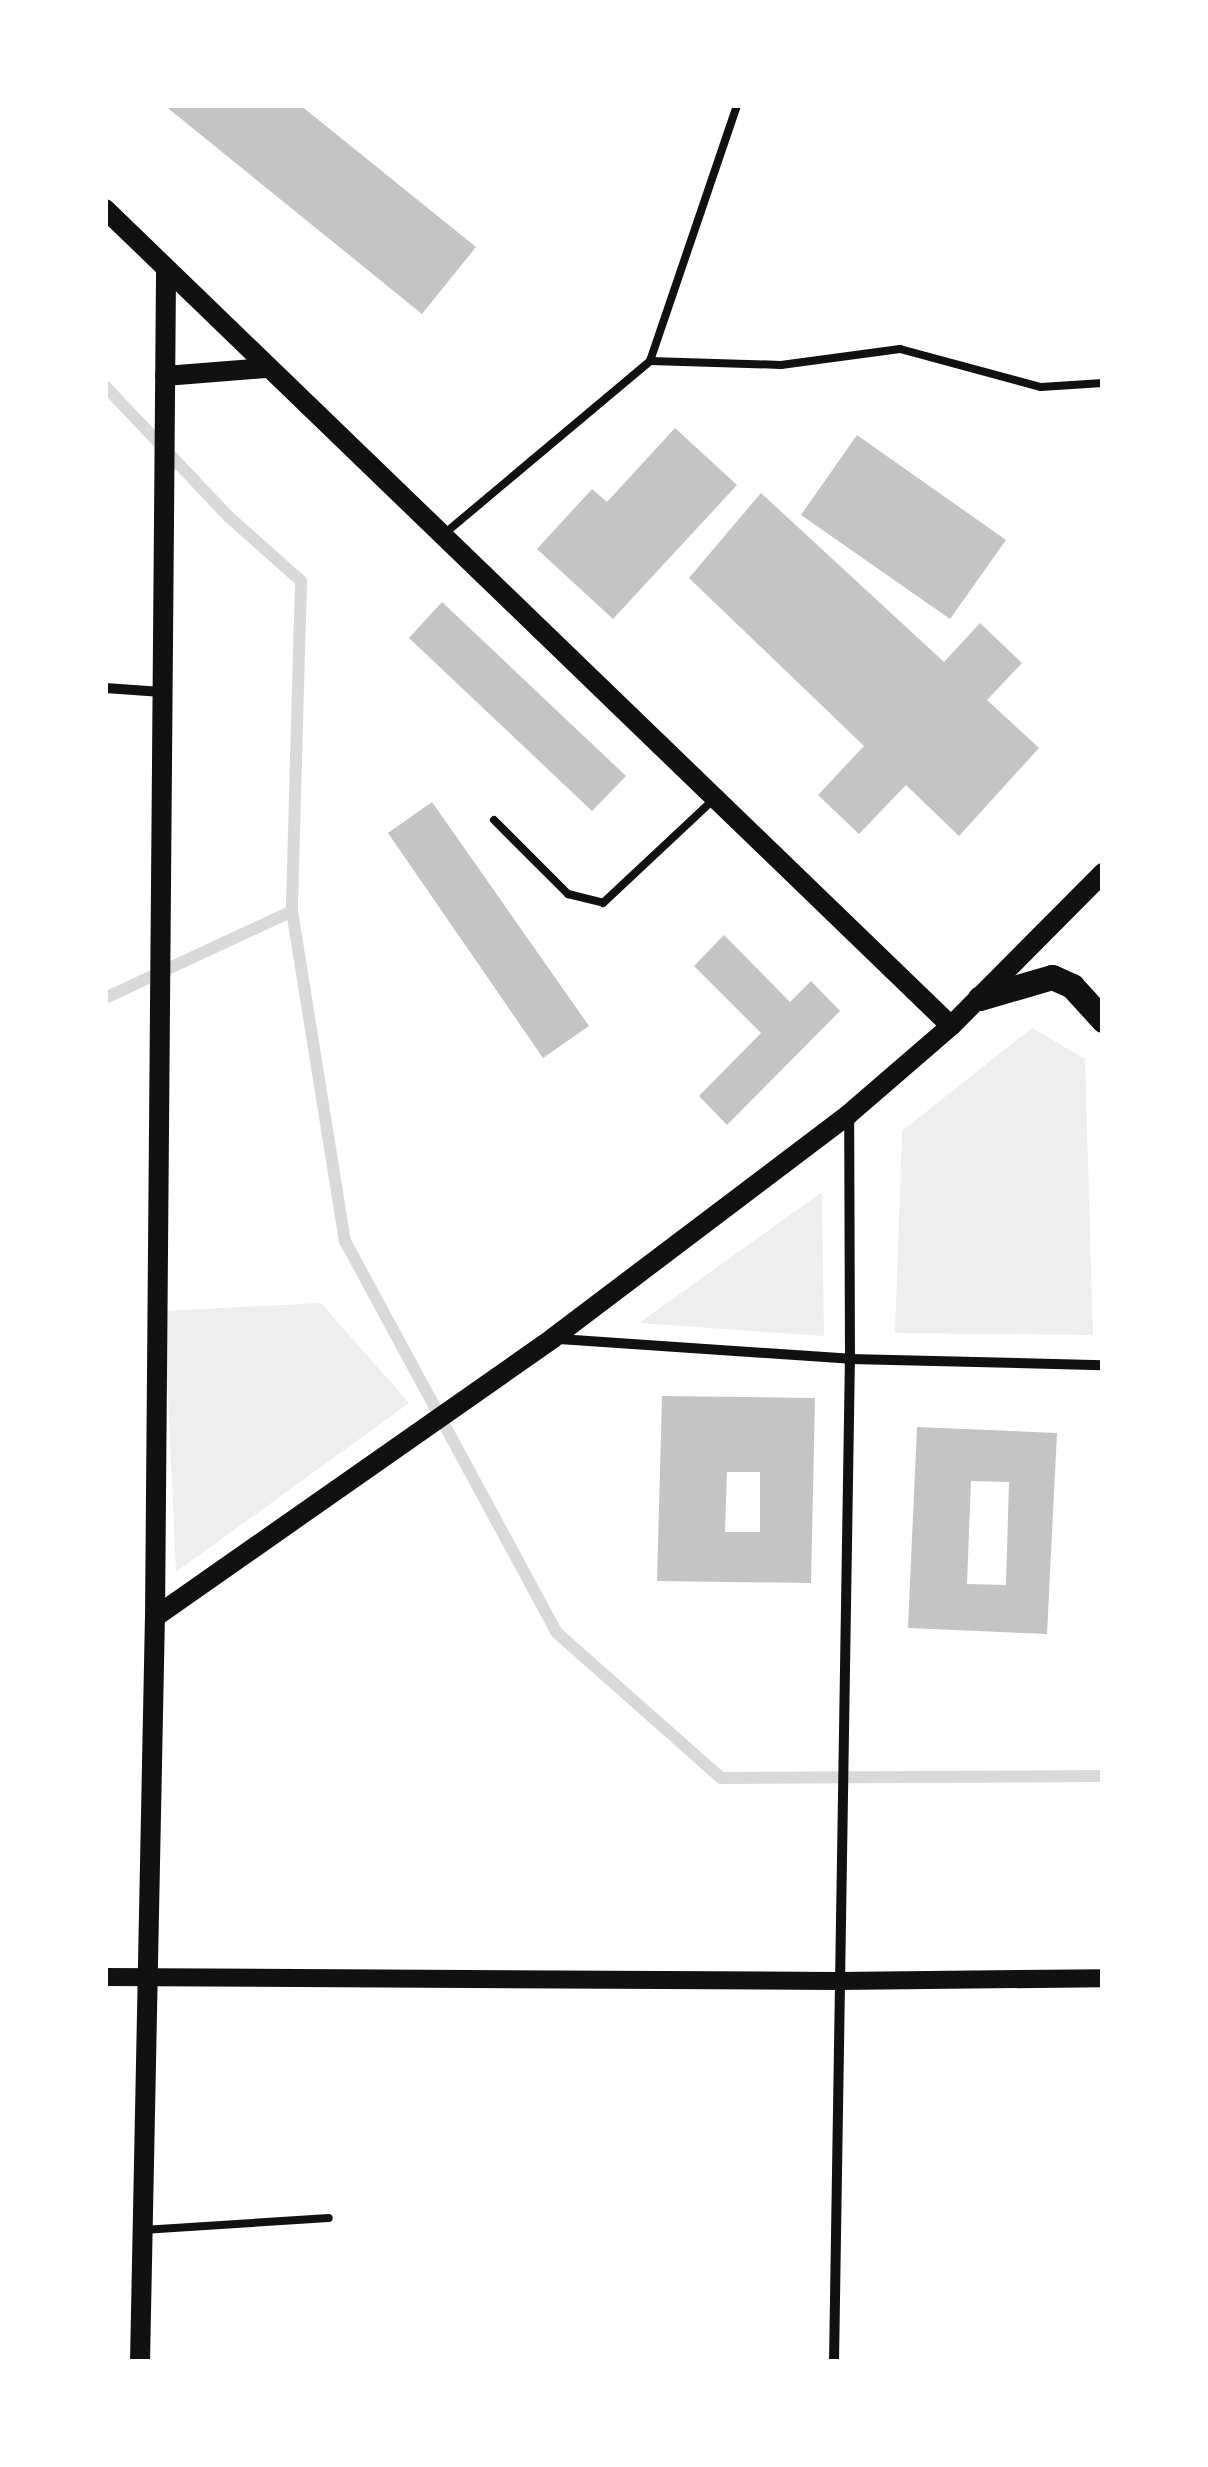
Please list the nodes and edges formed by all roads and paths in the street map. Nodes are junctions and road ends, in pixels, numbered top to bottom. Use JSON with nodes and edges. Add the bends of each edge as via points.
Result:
{"nodes":[{"id":1,"x":738,"y":105,"type":"edge"},
{"id":2,"x":105,"y":209,"type":"edge"},
{"id":3,"x":166,"y":272,"type":"junction"},
{"id":4,"x":650,"y":361,"type":"junction"},
{"id":5,"x":266,"y":368,"type":"junction"},
{"id":6,"x":165,"y":382,"type":"junction"},
{"id":7,"x":1103,"y":383,"type":"edge"},
{"id":8,"x":440,"y":536,"type":"junction"},
{"id":9,"x":105,"y":688,"type":"edge"},
{"id":10,"x":162,"y":692,"type":"junction"},
{"id":11,"x":714,"y":799,"type":"junction"},
{"id":12,"x":494,"y":820,"type":"dead end"},
{"id":13,"x":1103,"y":873,"type":"edge"},
{"id":14,"x":980,"y":998,"type":"junction"},
{"id":15,"x":1103,"y":1020,"type":"edge"},
{"id":16,"x":952,"y":1026,"type":"junction"},
{"id":17,"x":849,"y":1114,"type":"junction"},
{"id":18,"x":553,"y":1338,"type":"junction"},
{"id":19,"x":850,"y":1359,"type":"junction"},
{"id":20,"x":1103,"y":1365,"type":"edge"},
{"id":21,"x":155,"y":1617,"type":"junction"},
{"id":22,"x":105,"y":1976,"type":"edge"},
{"id":23,"x":150,"y":1976,"type":"junction"},
{"id":24,"x":1103,"y":1978,"type":"edge"},
{"id":25,"x":837,"y":1982,"type":"junction"},
{"id":26,"x":329,"y":2218,"type":"dead end"},
{"id":27,"x":144,"y":2230,"type":"junction"},
{"id":28,"x":140,"y":2362,"type":"edge"},
{"id":29,"x":834,"y":2362,"type":"edge"}],
"edges":[{"from":1,"to":4,"type":"lane"},
{"from":2,"to":3,"type":"main road"},
{"from":3,"to":5,"type":"main road"},
{"from":3,"to":6,"type":"main road"},
{"from":4,"to":7,"type":"lane","via":[[781,365],[900,349],[1040,387]]},
{"from":4,"to":8,"type":"lane"},
{"from":5,"to":6,"type":"main road"},
{"from":5,"to":8,"type":"main road"},
{"from":6,"to":10,"type":"main road"},
{"from":8,"to":11,"type":"main road"},
{"from":9,"to":10,"type":"street"},
{"from":10,"to":21,"type":"main road"},
{"from":11,"to":12,"type":"lane","via":[[603,903],[568,894]]},
{"from":11,"to":16,"type":"main road"},
{"from":13,"to":14,"type":"main road"},
{"from":14,"to":15,"type":"main road","via":[[1052,977],[1072,986]]},
{"from":14,"to":16,"type":"main road"},
{"from":16,"to":17,"type":"main road"},
{"from":17,"to":18,"type":"main road"},
{"from":17,"to":19,"type":"street"},
{"from":18,"to":19,"type":"street"},
{"from":18,"to":21,"type":"main road"},
{"from":19,"to":20,"type":"street"},
{"from":19,"to":25,"type":"street"},
{"from":21,"to":23,"type":"main road"},
{"from":22,"to":23,"type":"street"},
{"from":23,"to":25,"type":"street"},
{"from":23,"to":27,"type":"main road"},
{"from":24,"to":25,"type":"street"},
{"from":25,"to":29,"type":"street"},
{"from":26,"to":27,"type":"lane"},
{"from":27,"to":28,"type":"main road"}]}
